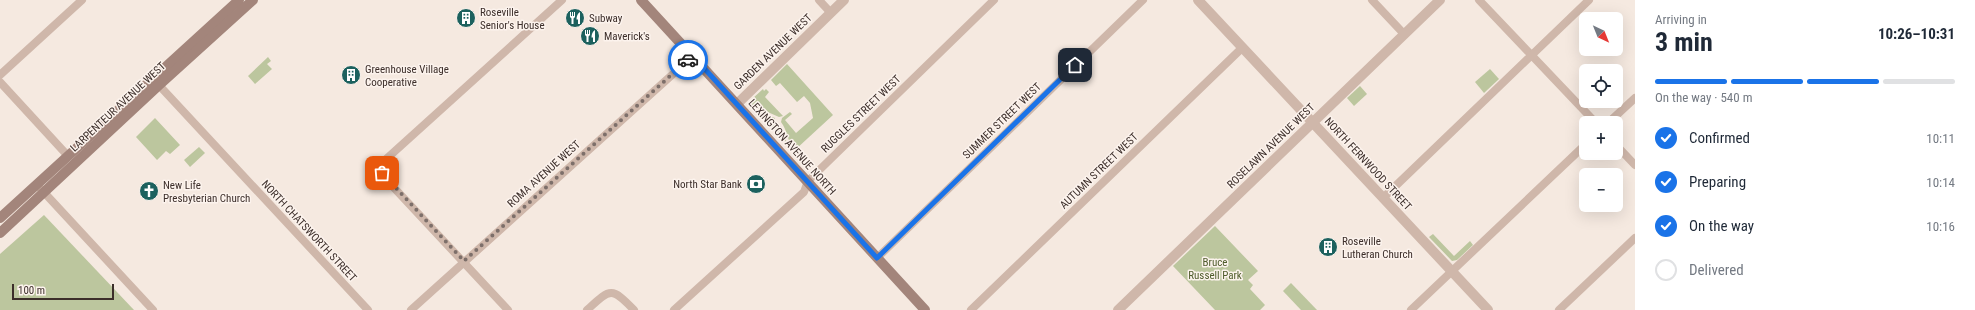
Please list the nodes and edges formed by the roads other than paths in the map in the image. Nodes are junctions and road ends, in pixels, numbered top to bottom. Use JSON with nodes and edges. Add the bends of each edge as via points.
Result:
{"nodes":[{"id":1,"x":82,"y":0,"type":"edge"},
{"id":2,"x":238,"y":0,"type":"edge"},
{"id":3,"x":253,"y":0,"type":"edge"},
{"id":4,"x":562,"y":0,"type":"edge"},
{"id":5,"x":641,"y":0,"type":"edge"},
{"id":6,"x":819,"y":0,"type":"edge"},
{"id":7,"x":844,"y":0,"type":"edge"},
{"id":8,"x":994,"y":0,"type":"edge"},
{"id":9,"x":1143,"y":0,"type":"edge"},
{"id":10,"x":1198,"y":0,"type":"edge"},
{"id":11,"x":1372,"y":0,"type":"edge"},
{"id":12,"x":1440,"y":0,"type":"edge"},
{"id":13,"x":1479,"y":0,"type":"edge"},
{"id":14,"x":1589,"y":0,"type":"edge"},
{"id":15,"x":831,"y":13,"type":"junction"},
{"id":16,"x":1404,"y":34,"type":"junction"},
{"id":17,"x":1242,"y":48,"type":"junction"},
{"id":18,"x":1532,"y":55,"type":"junction"},
{"id":19,"x":693,"y":56,"type":"junction"},
{"id":20,"x":0,"y":75,"type":"edge"},
{"id":21,"x":0,"y":82,"type":"edge"},
{"id":22,"x":156,"y":82,"type":"junction"},
{"id":23,"x":1635,"y":98,"type":"edge"},
{"id":24,"x":737,"y":104,"type":"junction"},
{"id":25,"x":1589,"y":116,"type":"edge"},
{"id":26,"x":1616,"y":116,"type":"edge"},
{"id":27,"x":1313,"y":122,"type":"junction"},
{"id":28,"x":1579,"y":151,"type":"edge"},
{"id":29,"x":1623,"y":152,"type":"edge"},
{"id":30,"x":68,"y":156,"type":"junction"},
{"id":31,"x":1635,"y":165,"type":"edge"},
{"id":32,"x":808,"y":181,"type":"junction"},
{"id":33,"x":40,"y":188,"type":"junction"},
{"id":34,"x":1383,"y":198,"type":"junction"},
{"id":35,"x":0,"y":218,"type":"edge"},
{"id":36,"x":0,"y":233,"type":"edge"},
{"id":37,"x":1635,"y":238,"type":"edge"},
{"id":38,"x":877,"y":258,"type":"junction"},
{"id":39,"x":464,"y":261,"type":"junction"},
{"id":40,"x":1452,"y":271,"type":"junction"},
{"id":41,"x":153,"y":310,"type":"edge"},
{"id":42,"x":368,"y":310,"type":"edge"},
{"id":43,"x":411,"y":310,"type":"edge"},
{"id":44,"x":508,"y":310,"type":"edge"},
{"id":45,"x":587,"y":310,"type":"edge"},
{"id":46,"x":634,"y":310,"type":"edge"},
{"id":47,"x":674,"y":310,"type":"edge"},
{"id":48,"x":925,"y":310,"type":"edge"},
{"id":49,"x":971,"y":310,"type":"edge"},
{"id":50,"x":1118,"y":310,"type":"edge"},
{"id":51,"x":1411,"y":310,"type":"edge"},
{"id":52,"x":1488,"y":310,"type":"edge"},
{"id":53,"x":1559,"y":310,"type":"edge"}],
"edges":[{"from":1,"to":20,"type":"street"},
{"from":2,"to":22,"type":"main road","name":"LARPENTEUR AVENUE WEST"},
{"from":3,"to":22,"type":"main road","name":"LARPENTEUR AVENUE WEST"},
{"from":4,"to":39,"type":"street","via":[[384,161],[381,168],[384,177]]},
{"from":5,"to":19,"type":"main road","name":"LEXINGTON AVENUE NORTH"},
{"from":6,"to":15,"type":"street"},
{"from":7,"to":15,"type":"street","name":"GARDEN AVENUE WEST"},
{"from":8,"to":32,"type":"street","name":"RUGGLES STREET WEST"},
{"from":9,"to":38,"type":"street","name":"SUMMER STREET WEST"},
{"from":10,"to":17,"type":"street","name":"NORTH FERNWOOD STREET"},
{"from":11,"to":16,"type":"street"},
{"from":12,"to":16,"type":"street","name":"ROSELAWN AVENUE WEST"},
{"from":13,"to":18,"type":"street"},
{"from":14,"to":18,"type":"street"},
{"from":15,"to":24,"type":"street","name":"GARDEN AVENUE WEST"},
{"from":16,"to":27,"type":"street","name":"ROSELAWN AVENUE WEST"},
{"from":17,"to":27,"type":"street","name":"NORTH FERNWOOD STREET"},
{"from":17,"to":49,"type":"street","name":"AUTUMN STREET WEST"},
{"from":18,"to":25,"type":"street"},
{"from":18,"to":34,"type":"street"},
{"from":19,"to":24,"type":"main road","name":"LEXINGTON AVENUE NORTH"},
{"from":19,"to":39,"type":"street","name":"ROMA AVENUE WEST"},
{"from":21,"to":30,"type":"street"},
{"from":22,"to":30,"type":"main road","name":"LARPENTEUR AVENUE WEST"},
{"from":22,"to":33,"type":"main road","name":"LARPENTEUR AVENUE WEST"},
{"from":22,"to":42,"type":"street","name":"NORTH CHATSWORTH STREET"},
{"from":23,"to":26,"type":"street"},
{"from":24,"to":32,"type":"main road","name":"LEXINGTON AVENUE NORTH"},
{"from":27,"to":34,"type":"street","name":"NORTH FERNWOOD STREET"},
{"from":27,"to":50,"type":"street","name":"ROSELAWN AVENUE WEST"},
{"from":28,"to":40,"type":"street"},
{"from":29,"to":31,"type":"street"},
{"from":30,"to":33,"type":"main road","name":"LARPENTEUR AVENUE WEST"},
{"from":32,"to":38,"type":"main road","name":"LEXINGTON AVENUE NORTH"},
{"from":32,"to":47,"type":"street","name":"RUGGLES STREET WEST","via":[[804,192]]},
{"from":33,"to":35,"type":"main road","name":"LARPENTEUR AVENUE WEST"},
{"from":33,"to":36,"type":"main road","name":"LARPENTEUR AVENUE WEST"},
{"from":33,"to":41,"type":"street"},
{"from":34,"to":40,"type":"street","name":"NORTH FERNWOOD STREET"},
{"from":37,"to":53,"type":"street"},
{"from":38,"to":48,"type":"main road","name":"LEXINGTON AVENUE NORTH"},
{"from":39,"to":43,"type":"street","name":"ROMA AVENUE WEST"},
{"from":39,"to":44,"type":"street"},
{"from":40,"to":51,"type":"street"},
{"from":40,"to":52,"type":"street","name":"NORTH FERNWOOD STREET"},
{"from":45,"to":46,"type":"street","via":[[604,294],[612,292],[620,295]]}]}
